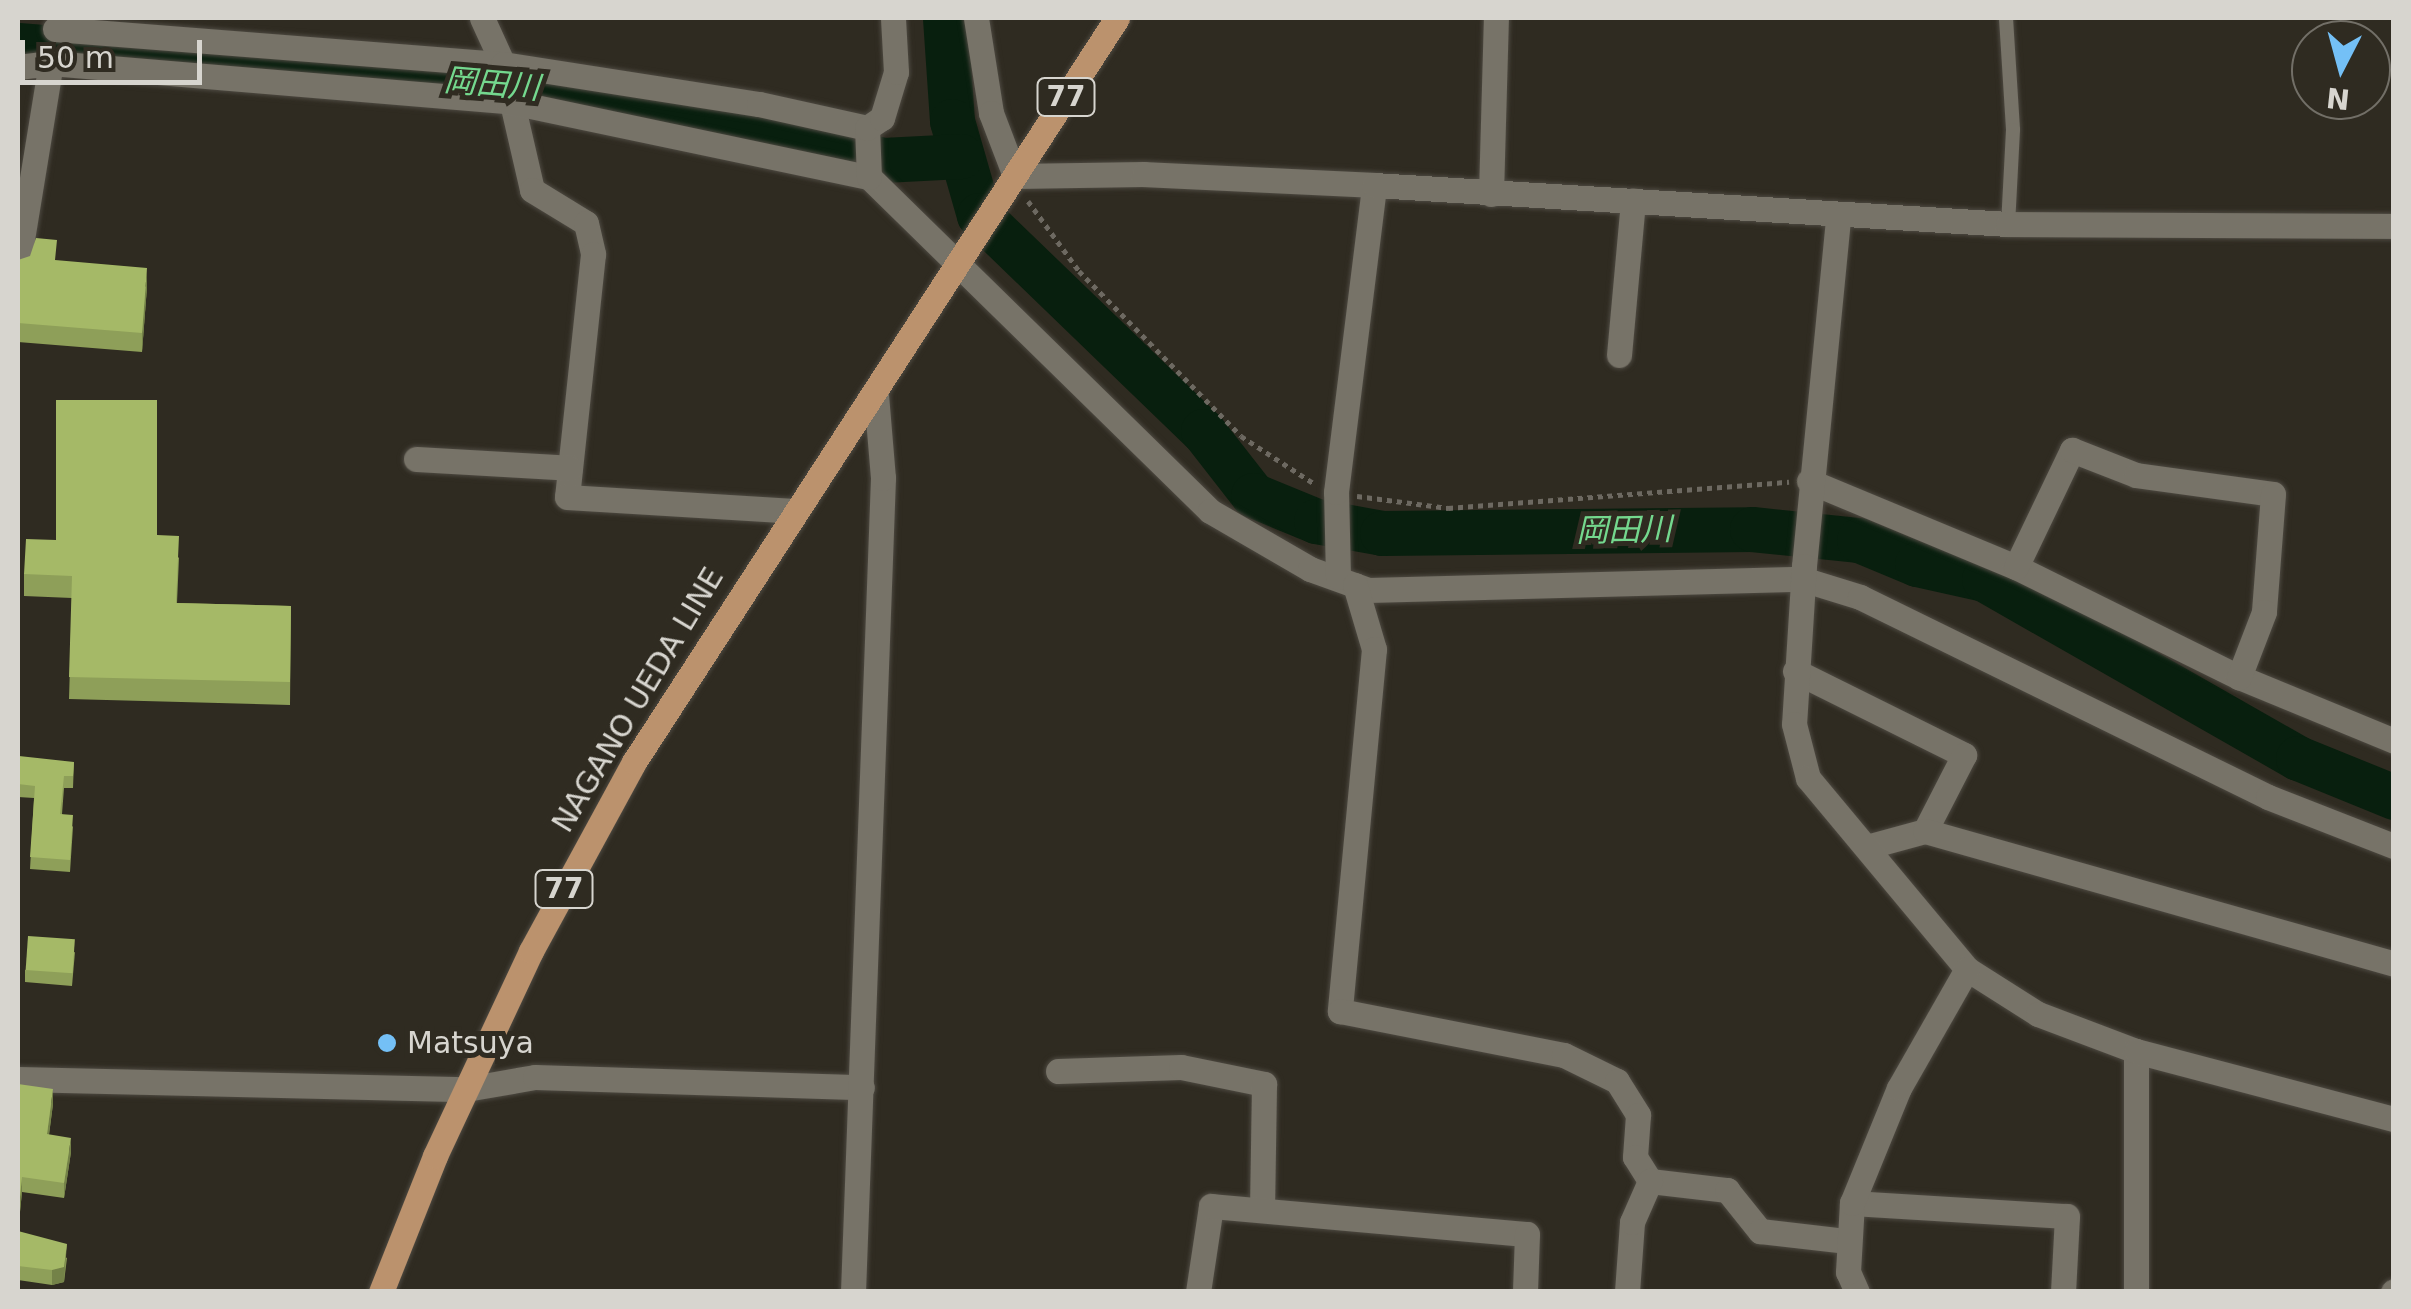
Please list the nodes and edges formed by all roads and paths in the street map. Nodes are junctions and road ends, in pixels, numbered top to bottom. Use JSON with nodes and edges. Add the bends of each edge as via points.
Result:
{"nodes":[{"id":1,"x":482,"y":18,"type":"edge"},
{"id":2,"x":893,"y":18,"type":"edge"},
{"id":3,"x":976,"y":18,"type":"edge"},
{"id":4,"x":1116,"y":18,"type":"edge"},
{"id":5,"x":1496,"y":18,"type":"edge"},
{"id":6,"x":2006,"y":18,"type":"edge"},
{"id":7,"x":55,"y":28,"type":"edge"},
{"id":8,"x":50,"y":63,"type":"junction"},
{"id":9,"x":18,"y":67,"type":"edge"},
{"id":10,"x":505,"y":84,"type":"junction"},
{"id":11,"x":867,"y":134,"type":"junction"},
{"id":12,"x":869,"y":172,"type":"junction"},
{"id":13,"x":1015,"y":176,"type":"junction"},
{"id":14,"x":1374,"y":185,"type":"junction"},
{"id":15,"x":1491,"y":194,"type":"junction"},
{"id":16,"x":1633,"y":201,"type":"junction"},
{"id":17,"x":1838,"y":216,"type":"junction"},
{"id":18,"x":2008,"y":224,"type":"junction"},
{"id":19,"x":2394,"y":226,"type":"edge"},
{"id":20,"x":958,"y":261,"type":"junction"},
{"id":21,"x":18,"y":264,"type":"edge"},
{"id":22,"x":1619,"y":355,"type":"dead end"},
{"id":23,"x":876,"y":394,"type":"junction"},
{"id":24,"x":416,"y":459,"type":"dead end"},
{"id":25,"x":570,"y":468,"type":"junction"},
{"id":26,"x":1808,"y":492,"type":"junction"},
{"id":27,"x":794,"y":512,"type":"junction"},
{"id":28,"x":2016,"y":568,"type":"junction"},
{"id":29,"x":1803,"y":573,"type":"junction"},
{"id":30,"x":1346,"y":581,"type":"junction"},
{"id":31,"x":1795,"y":671,"type":"junction"},
{"id":32,"x":2239,"y":677,"type":"junction"},
{"id":33,"x":2394,"y":742,"type":"edge"},
{"id":34,"x":1926,"y":831,"type":"junction"},
{"id":35,"x":1870,"y":846,"type":"junction"},
{"id":36,"x":2394,"y":846,"type":"edge"},
{"id":37,"x":2394,"y":964,"type":"edge"},
{"id":38,"x":1968,"y":968,"type":"junction"},
{"id":39,"x":2136,"y":1051,"type":"junction"},
{"id":40,"x":1058,"y":1071,"type":"dead end"},
{"id":41,"x":18,"y":1079,"type":"edge"},
{"id":42,"x":862,"y":1087,"type":"junction"},
{"id":43,"x":466,"y":1089,"type":"junction"},
{"id":44,"x":2394,"y":1119,"type":"edge"},
{"id":45,"x":1650,"y":1181,"type":"junction"},
{"id":46,"x":1852,"y":1203,"type":"junction"},
{"id":47,"x":1262,"y":1210,"type":"junction"},
{"id":48,"x":1847,"y":1241,"type":"junction"},
{"id":49,"x":1848,"y":1285,"type":"edge"},
{"id":50,"x":382,"y":1292,"type":"edge"},
{"id":51,"x":852,"y":1292,"type":"edge"},
{"id":52,"x":1198,"y":1292,"type":"edge"},
{"id":53,"x":1525,"y":1292,"type":"edge"},
{"id":54,"x":1627,"y":1292,"type":"edge"},
{"id":55,"x":2063,"y":1292,"type":"edge"},
{"id":56,"x":2136,"y":1292,"type":"edge"}],
"edges":[{"from":1,"to":10,"type":"street"},
{"from":2,"to":11,"type":"street","via":[[893,88],[882,118]]},
{"from":3,"to":13,"type":"street","via":[[992,113]]},
{"from":4,"to":13,"type":"main road","number":"77"},
{"from":5,"to":15,"type":"street"},
{"from":6,"to":18,"type":"lane"},
{"from":7,"to":8,"type":"street"},
{"from":7,"to":10,"type":"street"},
{"from":8,"to":9,"type":"street"},
{"from":8,"to":10,"type":"street"},
{"from":8,"to":21,"type":"street"},
{"from":10,"to":11,"type":"street","via":[[758,104]]},
{"from":10,"to":12,"type":"street"},
{"from":10,"to":25,"type":"street","via":[[532,190],[586,222],[593,254]]},
{"from":11,"to":12,"type":"street"},
{"from":12,"to":20,"type":"street"},
{"from":13,"to":14,"type":"street","via":[[1144,174]]},
{"from":13,"to":20,"type":"main road","name":"NAGANO UEDA LINE","number":"77"},
{"from":14,"to":15,"type":"street"},
{"from":14,"to":30,"type":"street","via":[[1336,492]]},
{"from":15,"to":16,"type":"street"},
{"from":16,"to":17,"type":"street"},
{"from":16,"to":22,"type":"street"},
{"from":17,"to":18,"type":"street"},
{"from":17,"to":26,"type":"street"},
{"from":18,"to":19,"type":"street"},
{"from":20,"to":23,"type":"main road","name":"NAGANO UEDA LINE","number":"77"},
{"from":20,"to":30,"type":"street","via":[[1210,511],[1310,569]]},
{"from":23,"to":27,"type":"main road","name":"NAGANO UEDA LINE","number":"77"},
{"from":23,"to":42,"type":"street","via":[[883,478]]},
{"from":24,"to":25,"type":"street"},
{"from":25,"to":27,"type":"street","via":[[567,496]]},
{"from":26,"to":28,"type":"street"},
{"from":26,"to":29,"type":"street"},
{"from":27,"to":43,"type":"main road","name":"NAGANO UEDA LINE","number":"77","via":[[634,762],[531,951]]},
{"from":28,"to":32,"type":"street"},
{"from":28,"to":32,"type":"street","via":[[2072,450],[2136,475],[2273,494],[2264,612]]},
{"from":29,"to":30,"type":"street","via":[[1368,590]]},
{"from":29,"to":31,"type":"street"},
{"from":29,"to":36,"type":"street","via":[[2268,797]]},
{"from":30,"to":45,"type":"street","via":[[1374,650],[1340,1011],[1564,1055],[1617,1081],[1638,1115],[1635,1157]]},
{"from":31,"to":34,"type":"street","via":[[1964,755]]},
{"from":31,"to":35,"type":"street","via":[[1794,724],[1808,778]]},
{"from":32,"to":33,"type":"street"},
{"from":34,"to":35,"type":"street"},
{"from":34,"to":37,"type":"street"},
{"from":35,"to":38,"type":"street"},
{"from":38,"to":39,"type":"street","via":[[2038,1014]]},
{"from":38,"to":46,"type":"street","via":[[1899,1088]]},
{"from":39,"to":44,"type":"street"},
{"from":39,"to":56,"type":"street"},
{"from":40,"to":47,"type":"street","via":[[1182,1067],[1264,1084]]},
{"from":41,"to":43,"type":"street"},
{"from":42,"to":43,"type":"street","via":[[536,1076]]},
{"from":42,"to":51,"type":"street"},
{"from":43,"to":50,"type":"main road","name":"NAGANO UEDA LINE","number":"77"},
{"from":45,"to":48,"type":"street","via":[[1727,1190],[1760,1230]]},
{"from":45,"to":54,"type":"street","via":[[1632,1222]]},
{"from":46,"to":48,"type":"street"},
{"from":46,"to":55,"type":"street","via":[[2067,1216]]},
{"from":47,"to":52,"type":"street","via":[[1211,1206]]},
{"from":47,"to":53,"type":"street","via":[[1527,1234]]},
{"from":48,"to":49,"type":"street"}]}
